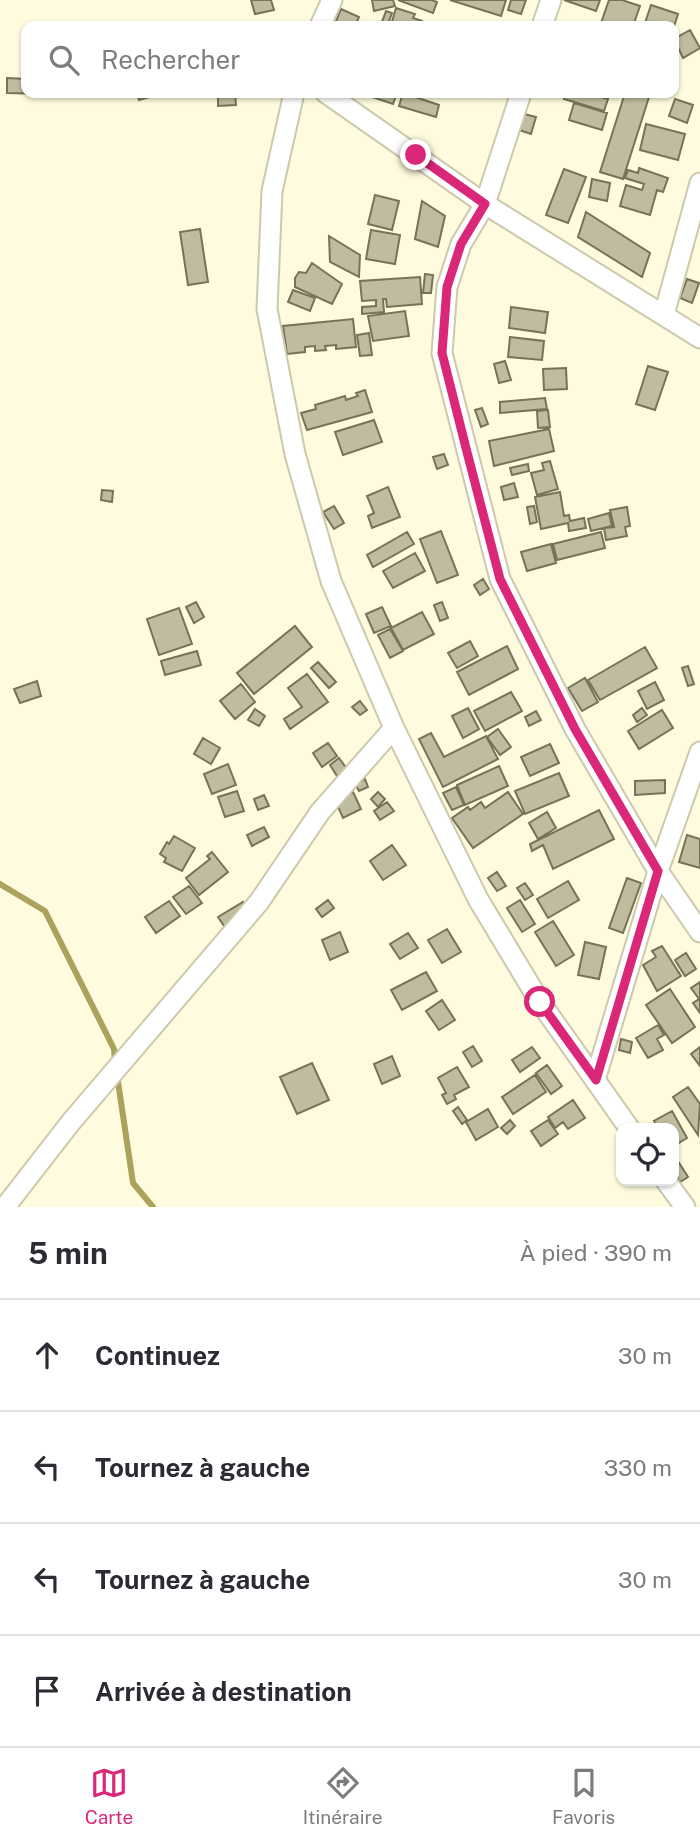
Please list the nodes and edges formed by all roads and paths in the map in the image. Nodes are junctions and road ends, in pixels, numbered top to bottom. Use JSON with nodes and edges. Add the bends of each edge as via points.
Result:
{"nodes":[{"id":1,"x":332,"y":0,"type":"edge"},
{"id":2,"x":551,"y":0,"type":"edge"},
{"id":3,"x":322,"y":21,"type":"edge"},
{"id":4,"x":544,"y":21,"type":"edge"},
{"id":5,"x":293,"y":98,"type":"edge"},
{"id":6,"x":333,"y":98,"type":"edge"},
{"id":7,"x":519,"y":98,"type":"edge"},
{"id":8,"x":700,"y":183,"type":"edge"},
{"id":9,"x":485,"y":204,"type":"junction"},
{"id":10,"x":664,"y":315,"type":"junction"},
{"id":11,"x":700,"y":338,"type":"edge"},
{"id":12,"x":394,"y":728,"type":"junction"},
{"id":13,"x":700,"y":752,"type":"edge"},
{"id":14,"x":658,"y":871,"type":"junction"},
{"id":15,"x":700,"y":932,"type":"edge"},
{"id":16,"x":596,"y":1080,"type":"junction"},
{"id":17,"x":626,"y":1123,"type":"edge"},
{"id":18,"x":670,"y":1186,"type":"edge"},
{"id":19,"x":5,"y":1207,"type":"edge"},
{"id":20,"x":685,"y":1207,"type":"edge"}],
"edges":[{"from":1,"to":3,"type":"street"},
{"from":2,"to":4,"type":"street"},
{"from":5,"to":12,"type":"street","via":[[272,191],[267,309],[295,454],[331,580]]},
{"from":6,"to":9,"type":"street"},
{"from":7,"to":9,"type":"street"},
{"from":8,"to":10,"type":"street"},
{"from":9,"to":10,"type":"street"},
{"from":9,"to":14,"type":"street","via":[[461,244],[447,287],[442,353],[467,452],[500,579],[575,729]]},
{"from":10,"to":11,"type":"street"},
{"from":12,"to":16,"type":"street","via":[[478,900],[540,1002]]},
{"from":12,"to":19,"type":"street","via":[[320,812],[259,902],[71,1122]]},
{"from":13,"to":14,"type":"street"},
{"from":14,"to":15,"type":"street"},
{"from":14,"to":16,"type":"street"},
{"from":16,"to":17,"type":"street"},
{"from":18,"to":20,"type":"street"}]}
